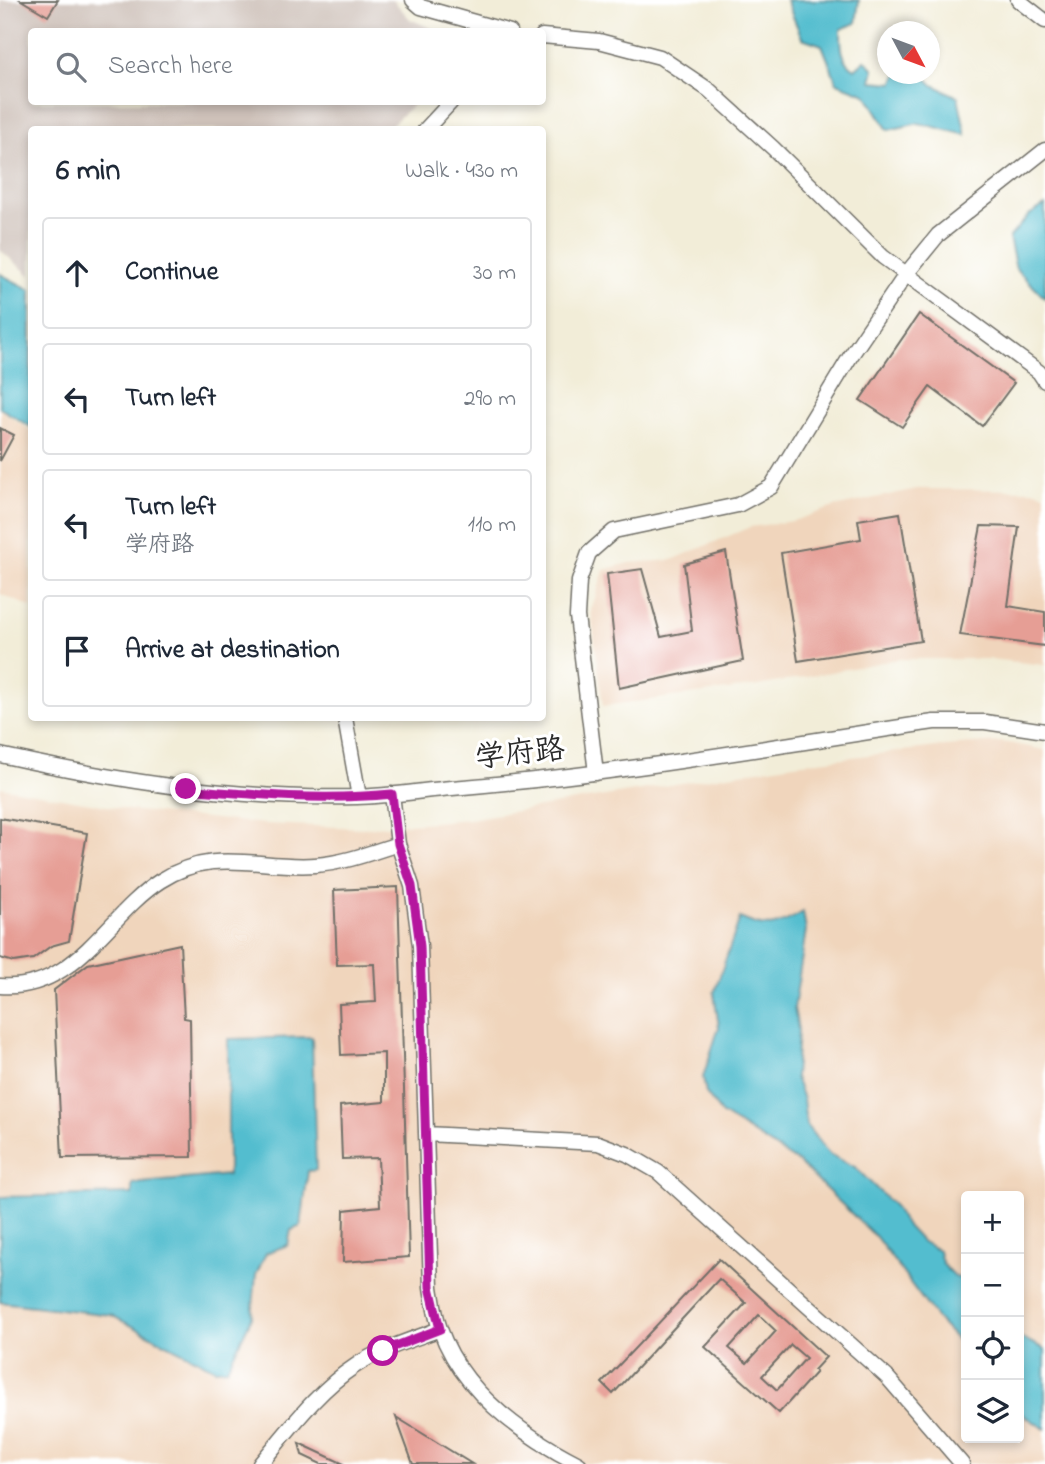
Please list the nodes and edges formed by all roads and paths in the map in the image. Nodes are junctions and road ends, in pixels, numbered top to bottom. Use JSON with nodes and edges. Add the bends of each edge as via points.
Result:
{"nodes":[{"id":1,"x":413,"y":0,"type":"edge"},
{"id":2,"x":1018,"y":0,"type":"edge"},
{"id":3,"x":1045,"y":21,"type":"edge"},
{"id":4,"x":496,"y":28,"type":"edge"},
{"id":5,"x":546,"y":36,"type":"edge"},
{"id":6,"x":448,"y":105,"type":"edge"},
{"id":7,"x":429,"y":126,"type":"edge"},
{"id":8,"x":1045,"y":150,"type":"edge"},
{"id":9,"x":907,"y":273,"type":"junction"},
{"id":10,"x":1045,"y":381,"type":"edge"},
{"id":11,"x":346,"y":721,"type":"edge"},
{"id":12,"x":1045,"y":731,"type":"edge"},
{"id":13,"x":0,"y":755,"type":"edge"},
{"id":14,"x":596,"y":774,"type":"junction"},
{"id":15,"x":392,"y":794,"type":"junction"},
{"id":16,"x":359,"y":797,"type":"junction"},
{"id":17,"x":398,"y":844,"type":"junction"},
{"id":18,"x":0,"y":986,"type":"edge"},
{"id":19,"x":426,"y":1134,"type":"junction"},
{"id":20,"x":440,"y":1329,"type":"junction"},
{"id":21,"x":260,"y":1464,"type":"edge"},
{"id":22,"x":579,"y":1464,"type":"edge"},
{"id":23,"x":962,"y":1464,"type":"edge"}],
"edges":[{"from":1,"to":4,"type":"street","via":[[421,7]]},
{"from":2,"to":3,"type":"street"},
{"from":5,"to":9,"type":"street","via":[[599,41],[660,57],[709,90],[883,257]]},
{"from":6,"to":7,"type":"street"},
{"from":8,"to":9,"type":"street","via":[[938,235]]},
{"from":9,"to":10,"type":"street"},
{"from":9,"to":14,"type":"street","via":[[850,356],[771,487],[738,505],[614,531],[589,553],[579,581],[577,616]]},
{"from":11,"to":16,"type":"street"},
{"from":12,"to":14,"type":"street","name":"学府路","via":[[985,722],[934,722]]},
{"from":13,"to":16,"type":"street","name":"学府路","via":[[93,776],[186,789]]},
{"from":14,"to":15,"type":"street","name":"学府路"},
{"from":15,"to":16,"type":"street","name":"学府路"},
{"from":15,"to":17,"type":"street"},
{"from":17,"to":18,"type":"street","via":[[350,861],[313,865],[217,860],[189,866],[159,881],[131,904],[72,965],[38,981]]},
{"from":17,"to":19,"type":"street","via":[[412,886],[420,946]]},
{"from":19,"to":20,"type":"street","via":[[430,1287]]},
{"from":19,"to":23,"type":"street","via":[[598,1143],[657,1172],[887,1377]]},
{"from":20,"to":21,"type":"street","via":[[383,1351],[348,1371],[311,1405]]},
{"from":20,"to":22,"type":"street","via":[[461,1369],[495,1408],[531,1437]]}]}
